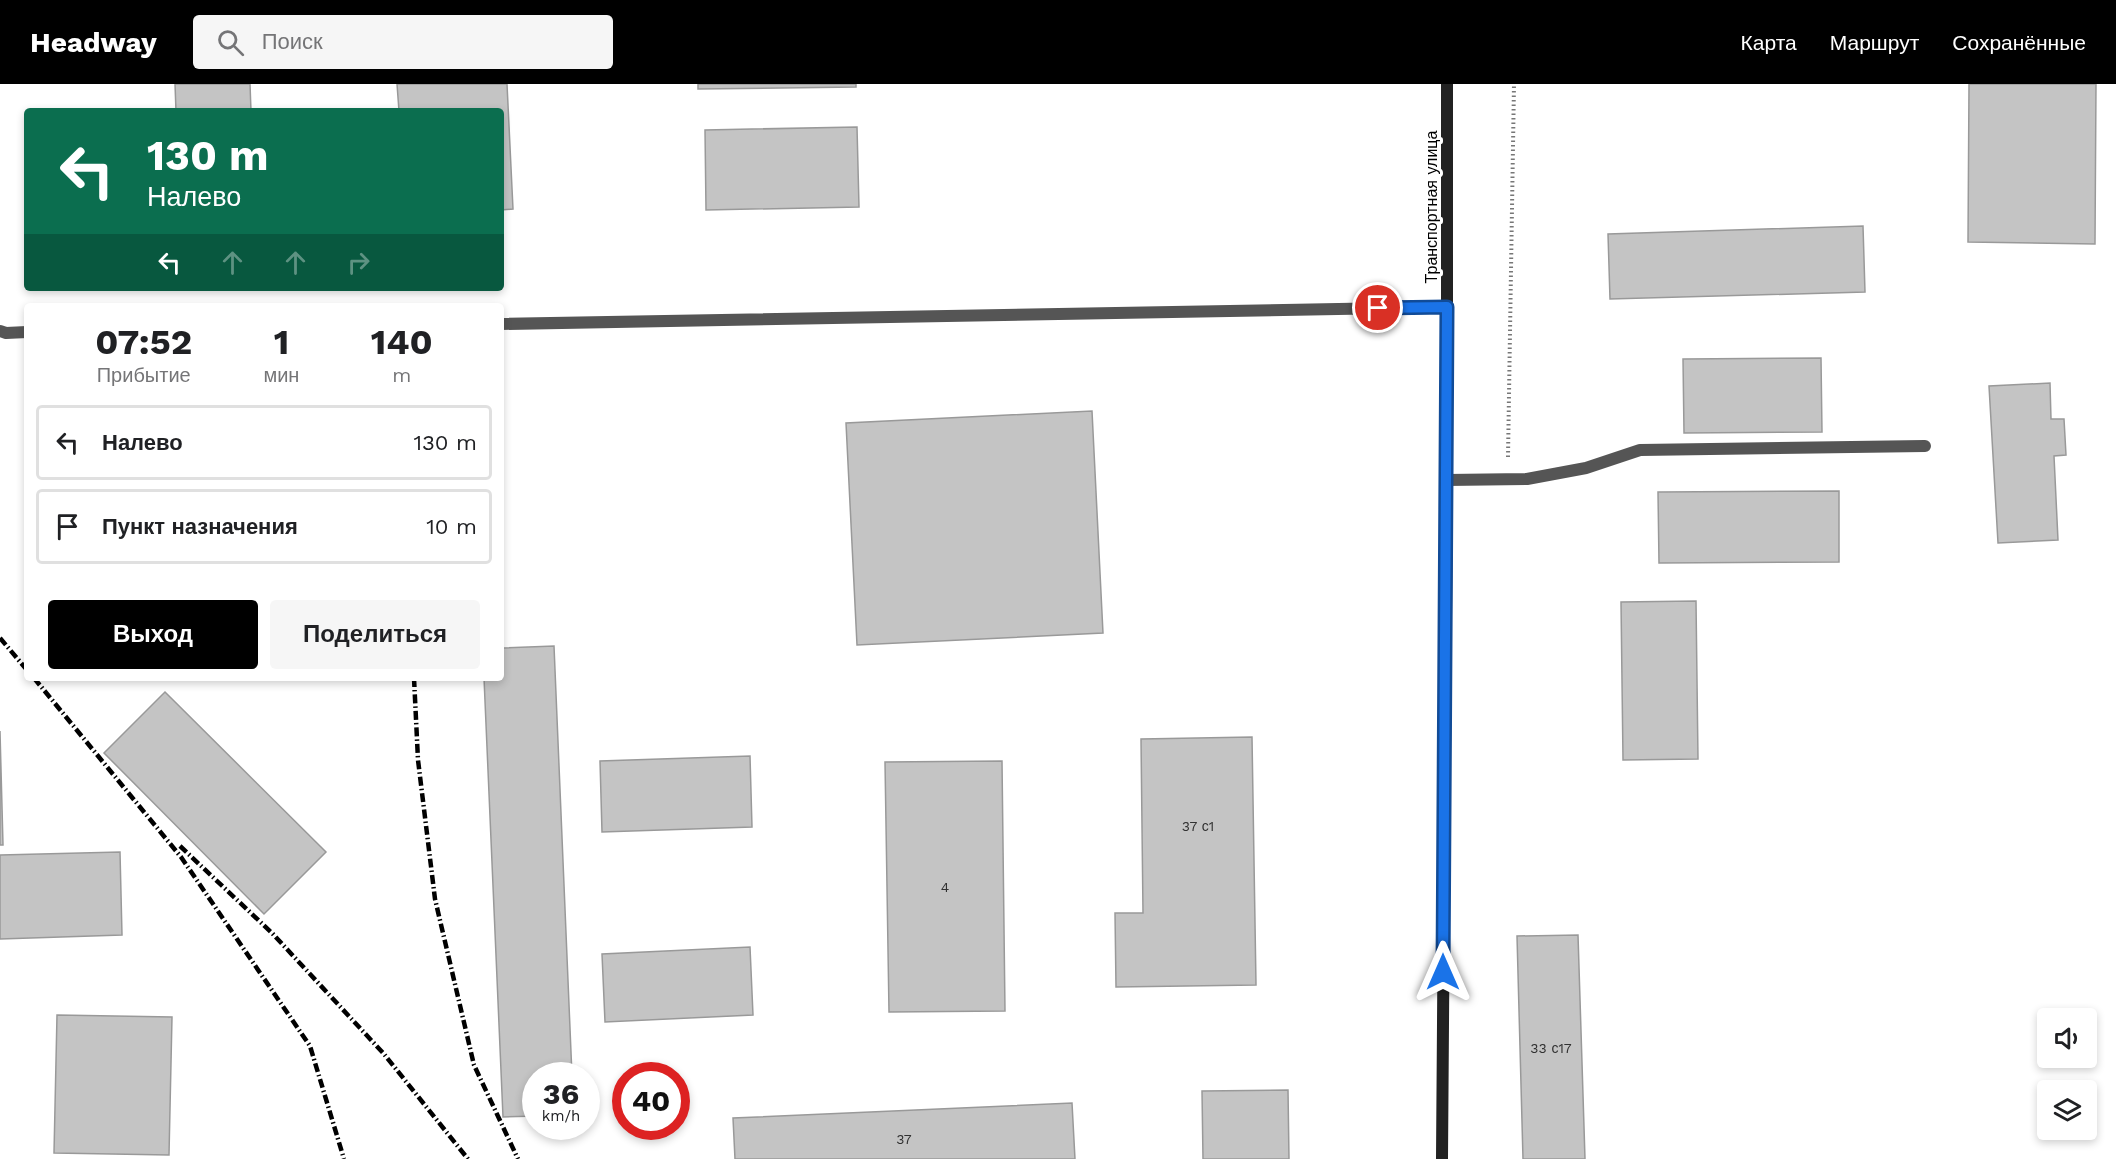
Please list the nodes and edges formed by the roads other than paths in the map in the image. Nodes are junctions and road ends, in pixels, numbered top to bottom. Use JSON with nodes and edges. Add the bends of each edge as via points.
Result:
{"nodes":[{"id":1,"x":1447,"y":84,"type":"edge"},
{"id":2,"x":1447,"y":307,"type":"junction"},
{"id":3,"x":504,"y":324,"type":"edge"},
{"id":4,"x":0,"y":331,"type":"edge"},
{"id":5,"x":24,"y":332,"type":"edge"},
{"id":6,"x":1925,"y":446,"type":"dead end"},
{"id":7,"x":1447,"y":480,"type":"junction"},
{"id":8,"x":1442,"y":1159,"type":"edge"}],
"edges":[{"from":1,"to":2,"type":"street","name":"Транспортная улица"},
{"from":2,"to":3,"type":"lane"},
{"from":2,"to":7,"type":"street","name":"Транспортная улица"},
{"from":4,"to":5,"type":"lane"},
{"from":6,"to":7,"type":"lane","via":[[1640,450],[1587,468],[1527,478]]},
{"from":7,"to":8,"type":"street","name":"Транспортная улица"}]}
